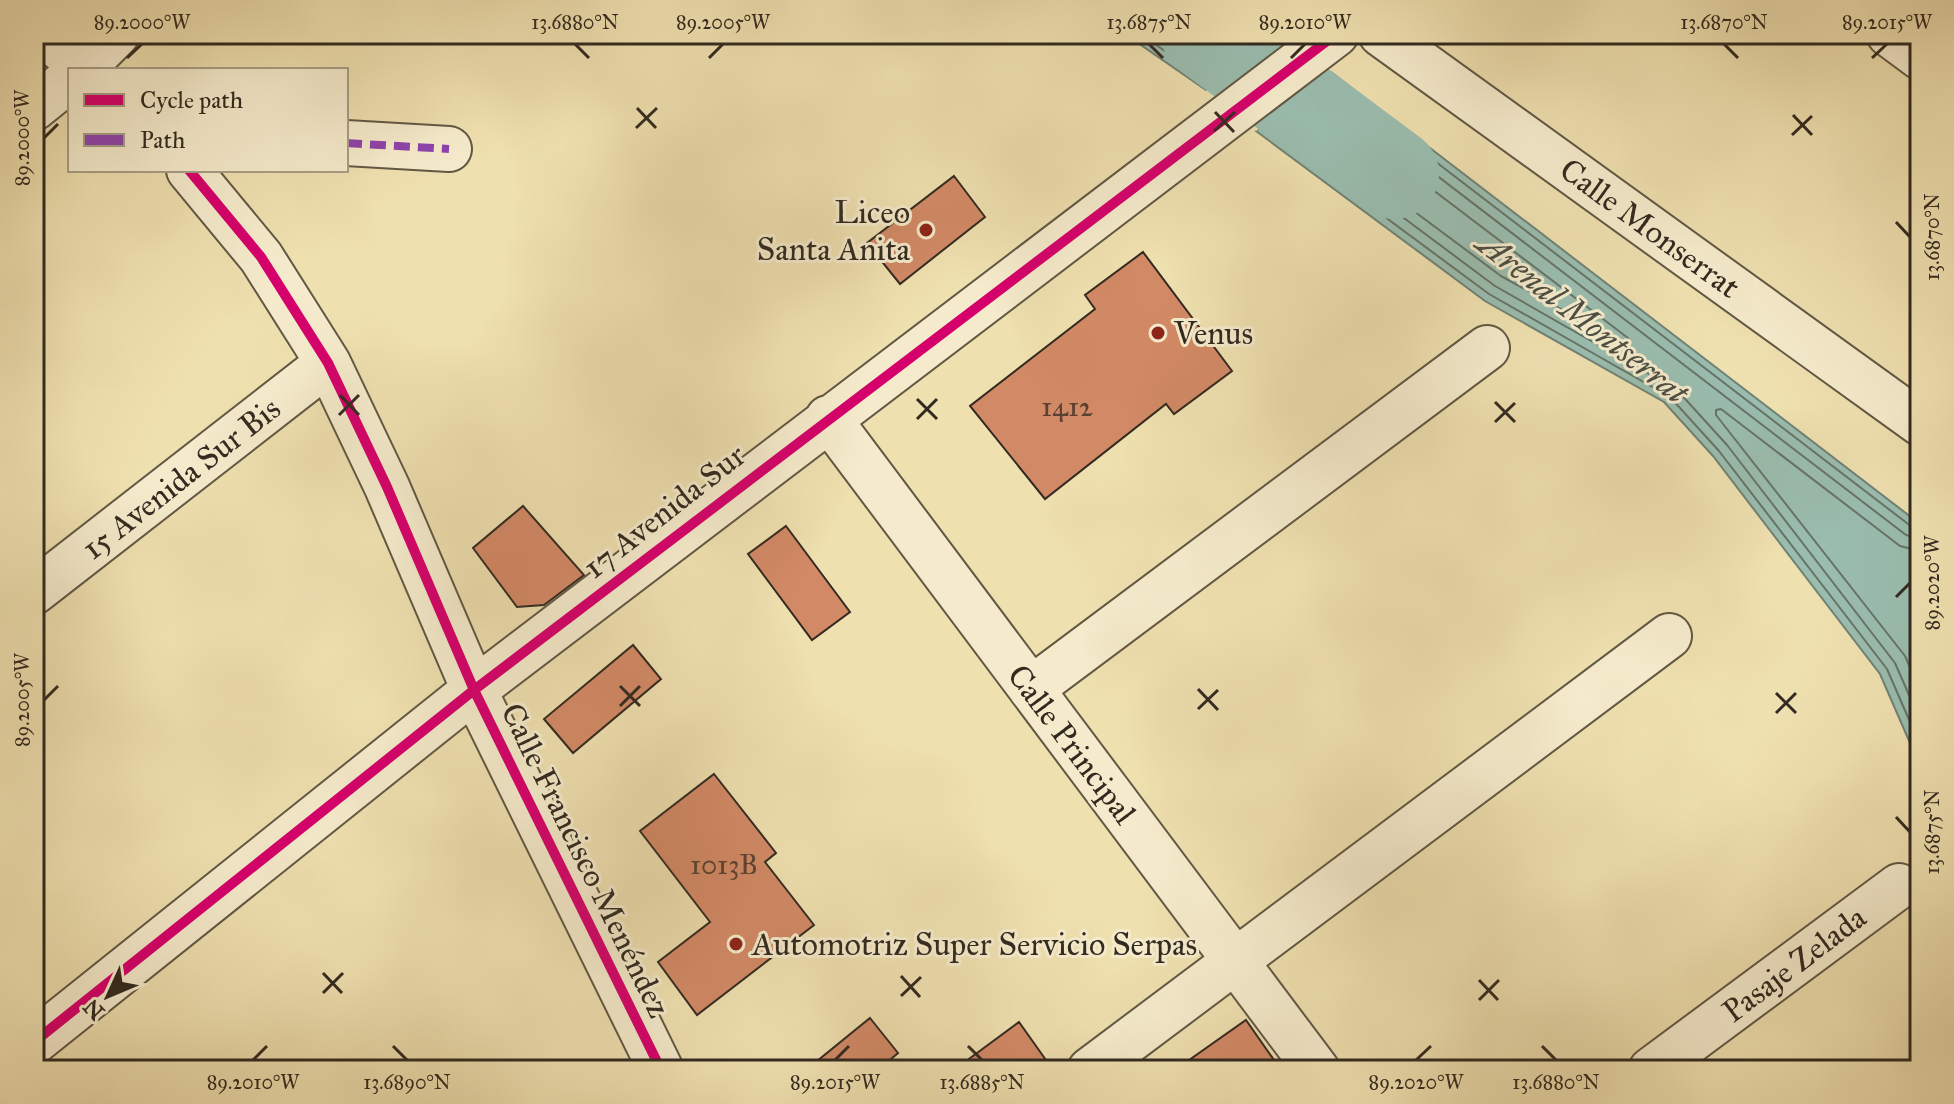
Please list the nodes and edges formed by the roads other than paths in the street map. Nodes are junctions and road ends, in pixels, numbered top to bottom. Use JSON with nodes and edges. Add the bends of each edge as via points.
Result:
{"nodes":[{"id":1,"x":42,"y":34,"type":"edge"},
{"id":2,"x":117,"y":34,"type":"edge"},
{"id":3,"x":1381,"y":34,"type":"edge"},
{"id":4,"x":1889,"y":34,"type":"edge"},
{"id":5,"x":1322,"y":44,"type":"edge"},
{"id":6,"x":1920,"y":57,"type":"edge"},
{"id":7,"x":77,"y":68,"type":"edge"},
{"id":8,"x":85,"y":68,"type":"edge"},
{"id":9,"x":68,"y":82,"type":"edge"},
{"id":10,"x":34,"y":108,"type":"edge"},
{"id":11,"x":348,"y":143,"type":"edge"},
{"id":12,"x":449,"y":149,"type":"dead end"},
{"id":13,"x":191,"y":172,"type":"edge"},
{"id":14,"x":1487,"y":348,"type":"dead end"},
{"id":15,"x":328,"y":363,"type":"junction"},
{"id":16,"x":828,"y":418,"type":"junction"},
{"id":17,"x":1920,"y":423,"type":"edge"},
{"id":18,"x":34,"y":592,"type":"edge"},
{"id":19,"x":1669,"y":636,"type":"dead end"},
{"id":20,"x":1031,"y":689,"type":"junction"},
{"id":21,"x":474,"y":690,"type":"junction"},
{"id":22,"x":1899,"y":886,"type":"dead end"},
{"id":23,"x":1235,"y":960,"type":"junction"},
{"id":24,"x":34,"y":1042,"type":"edge"},
{"id":25,"x":661,"y":1070,"type":"edge"},
{"id":26,"x":1090,"y":1070,"type":"edge"},
{"id":27,"x":1317,"y":1070,"type":"edge"},
{"id":28,"x":1651,"y":1070,"type":"edge"}],
"edges":[{"from":1,"to":7,"type":"street"},
{"from":2,"to":8,"type":"street"},
{"from":3,"to":17,"type":"street","name":"Calle Monserrat"},
{"from":4,"to":6,"type":"street"},
{"from":5,"to":16,"type":"street","name":"17 Avenida Sur"},
{"from":9,"to":10,"type":"street"},
{"from":11,"to":12,"type":"street"},
{"from":13,"to":15,"type":"street","name":"Calle Francisco Menéndez","via":[[261,257]]},
{"from":14,"to":20,"type":"street"},
{"from":15,"to":18,"type":"street","name":"15 Avenida Sur Bis"},
{"from":15,"to":21,"type":"street","name":"Calle Francisco Menéndez"},
{"from":16,"to":20,"type":"street","name":"Calle Principal"},
{"from":16,"to":21,"type":"street","name":"17 Avenida Sur"},
{"from":19,"to":23,"type":"street"},
{"from":20,"to":23,"type":"street","name":"Calle Principal"},
{"from":21,"to":24,"type":"street","name":"17 Avenida Sur"},
{"from":21,"to":25,"type":"street","name":"Calle Francisco Menéndez"},
{"from":22,"to":28,"type":"street","name":"Pasaje Zelada"},
{"from":23,"to":26,"type":"street"},
{"from":23,"to":27,"type":"street","name":"Calle Principal"}]}
